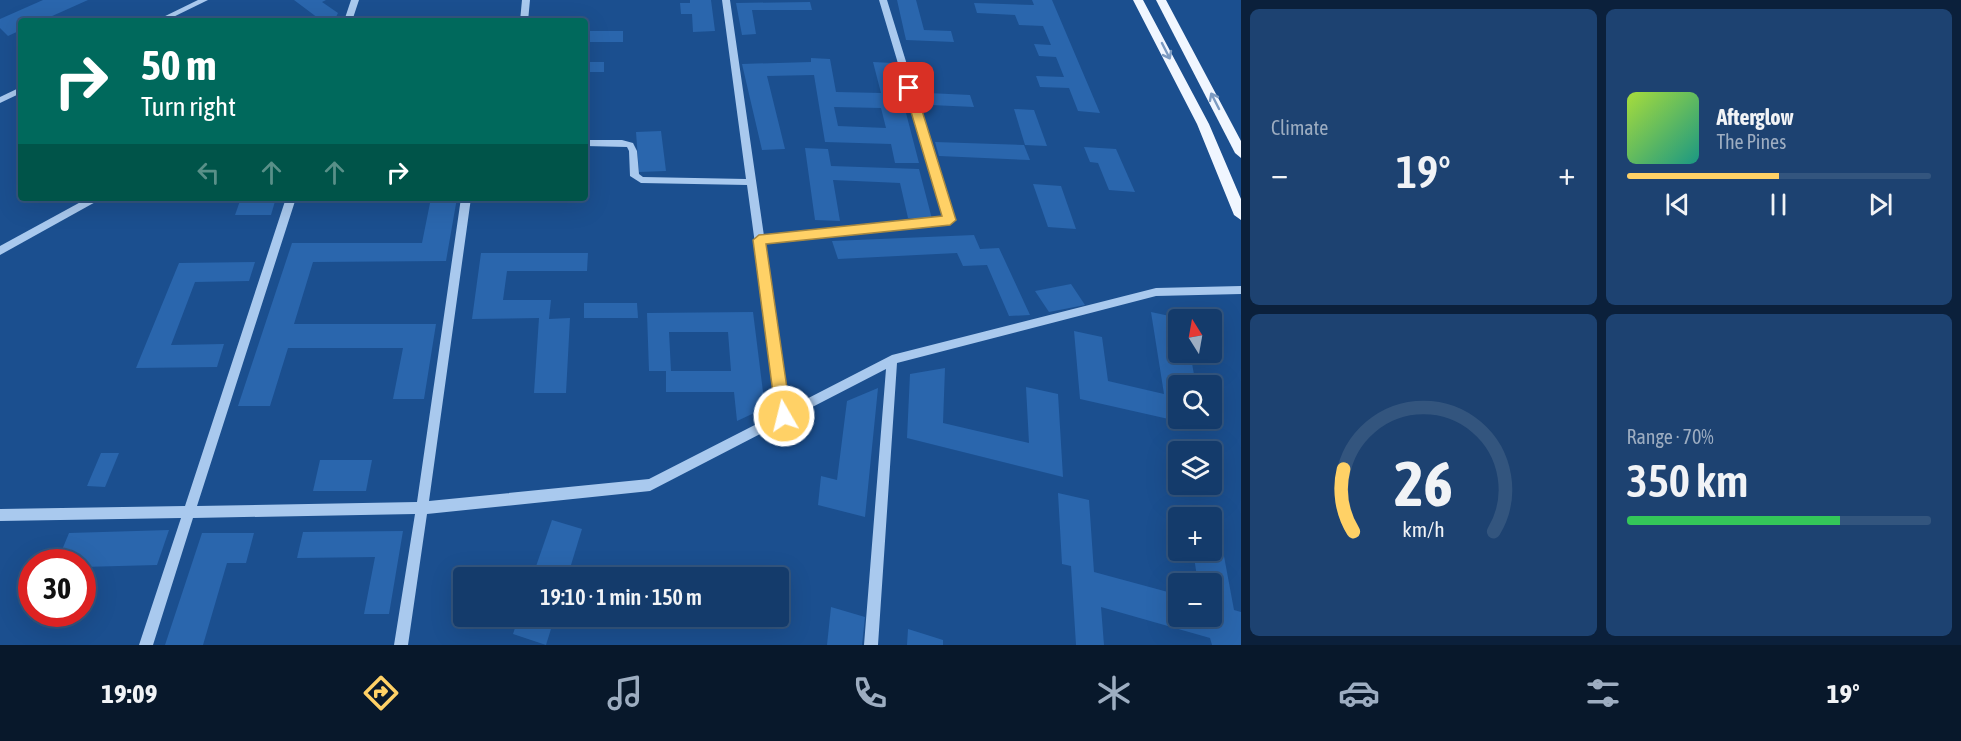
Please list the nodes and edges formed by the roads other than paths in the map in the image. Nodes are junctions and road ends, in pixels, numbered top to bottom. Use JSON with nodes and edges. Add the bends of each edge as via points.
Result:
{"nodes":[{"id":1,"x":204,"y":0,"type":"edge"},
{"id":2,"x":355,"y":0,"type":"edge"},
{"id":3,"x":526,"y":0,"type":"edge"},
{"id":4,"x":726,"y":0,"type":"edge"},
{"id":5,"x":882,"y":0,"type":"edge"},
{"id":6,"x":1138,"y":0,"type":"edge"},
{"id":7,"x":1161,"y":0,"type":"edge"},
{"id":8,"x":165,"y":18,"type":"edge"},
{"id":9,"x":349,"y":18,"type":"edge"},
{"id":10,"x":524,"y":18,"type":"edge"},
{"id":11,"x":18,"y":91,"type":"edge"},
{"id":12,"x":0,"y":100,"type":"edge"},
{"id":13,"x":588,"y":142,"type":"edge"},
{"id":14,"x":1241,"y":153,"type":"edge"},
{"id":15,"x":751,"y":182,"type":"junction"},
{"id":16,"x":91,"y":201,"type":"edge"},
{"id":17,"x":290,"y":201,"type":"edge"},
{"id":18,"x":466,"y":201,"type":"edge"},
{"id":19,"x":1241,"y":215,"type":"edge"},
{"id":20,"x":759,"y":240,"type":"junction"},
{"id":21,"x":0,"y":251,"type":"edge"},
{"id":22,"x":1241,"y":290,"type":"edge"},
{"id":23,"x":892,"y":360,"type":"junction"},
{"id":24,"x":784,"y":416,"type":"junction"},
{"id":25,"x":422,"y":508,"type":"junction"},
{"id":26,"x":189,"y":512,"type":"junction"},
{"id":27,"x":0,"y":515,"type":"edge"},
{"id":28,"x":146,"y":645,"type":"edge"},
{"id":29,"x":402,"y":645,"type":"edge"},
{"id":30,"x":871,"y":645,"type":"edge"}],
"edges":[{"from":1,"to":8,"type":"street"},
{"from":2,"to":9,"type":"street"},
{"from":3,"to":10,"type":"street"},
{"from":4,"to":15,"type":"street"},
{"from":5,"to":20,"type":"street","via":[[950,220]]},
{"from":6,"to":19,"type":"main road","one_way":true,"via":[[1203,124]]},
{"from":14,"to":7,"type":"main road","one_way":true},
{"from":11,"to":12,"type":"street"},
{"from":13,"to":15,"type":"street","via":[[630,145],[635,176],[641,180]]},
{"from":15,"to":20,"type":"street"},
{"from":16,"to":21,"type":"street"},
{"from":17,"to":26,"type":"street"},
{"from":18,"to":25,"type":"street"},
{"from":20,"to":24,"type":"street"},
{"from":22,"to":23,"type":"street","via":[[1156,292]]},
{"from":23,"to":24,"type":"street"},
{"from":23,"to":30,"type":"street"},
{"from":24,"to":25,"type":"street","via":[[650,485]]},
{"from":25,"to":26,"type":"street"},
{"from":25,"to":29,"type":"street"},
{"from":26,"to":27,"type":"street"},
{"from":26,"to":28,"type":"street"}]}
